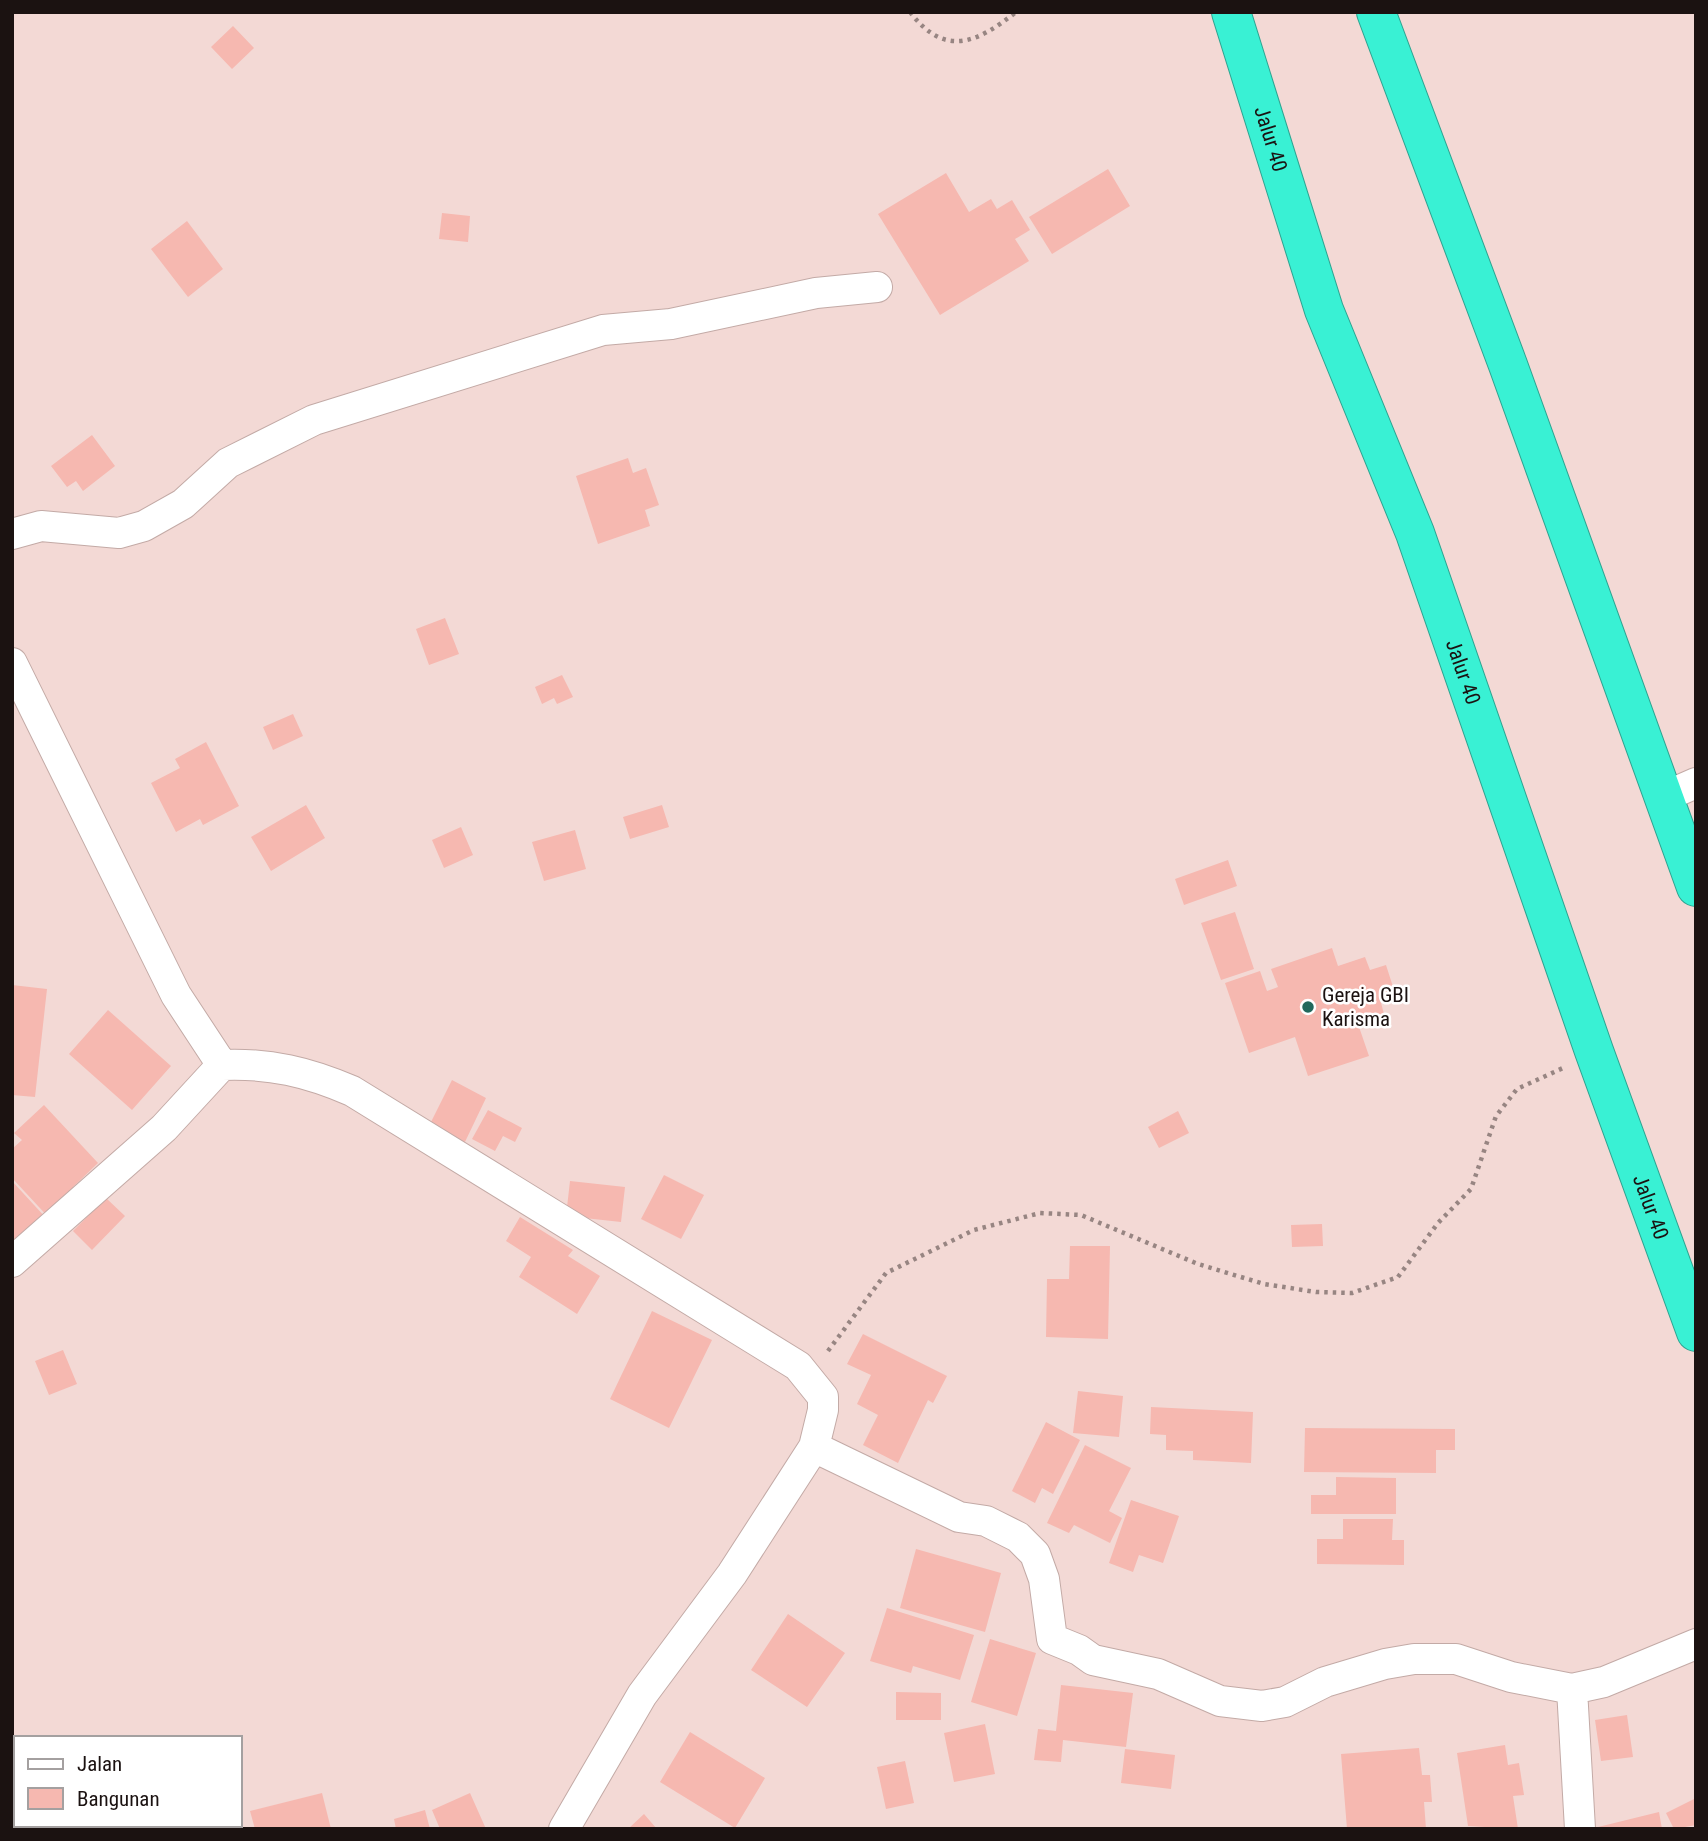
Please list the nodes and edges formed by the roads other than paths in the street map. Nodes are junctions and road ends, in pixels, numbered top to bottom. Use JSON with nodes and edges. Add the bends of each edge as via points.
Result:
{"nodes":[{"id":1,"x":1231,"y":12,"type":"edge"},
{"id":2,"x":1376,"y":12,"type":"edge"},
{"id":3,"x":877,"y":287,"type":"dead end"},
{"id":4,"x":12,"y":534,"type":"edge"},
{"id":5,"x":12,"y":663,"type":"edge"},
{"id":6,"x":1680,"y":790,"type":"edge"},
{"id":7,"x":1696,"y":887,"type":"edge"},
{"id":8,"x":222,"y":1065,"type":"junction"},
{"id":9,"x":12,"y":1262,"type":"edge"},
{"id":10,"x":1696,"y":1332,"type":"edge"},
{"id":11,"x":814,"y":1447,"type":"junction"},
{"id":12,"x":1696,"y":1644,"type":"edge"},
{"id":13,"x":1572,"y":1689,"type":"junction"},
{"id":14,"x":565,"y":1829,"type":"edge"},
{"id":15,"x":1580,"y":1829,"type":"edge"}],
"edges":[{"from":1,"to":10,"type":"highway","name":"Jalur 40","via":[[1324,310],[1415,533]]},
{"from":2,"to":6,"type":"highway","via":[[1508,365]]},
{"from":3,"to":4,"type":"street","via":[[816,293],[671,324],[603,330],[314,420],[228,463],[183,505],[144,526],[119,533],[41,526]]},
{"from":5,"to":8,"type":"street","via":[[176,995]]},
{"from":6,"to":7,"type":"highway"},
{"from":8,"to":9,"type":"street","via":[[164,1128]]},
{"from":8,"to":11,"type":"street","via":[[286,1068],[352,1091],[775,1351],[798,1366],[823,1397]]},
{"from":11,"to":13,"type":"street","via":[[959,1517],[986,1521],[1017,1537],[1035,1554],[1044,1579],[1052,1639],[1093,1660],[1158,1674],[1220,1701],[1262,1706],[1285,1702],[1325,1682],[1385,1664],[1435,1658],[1456,1659],[1511,1677]]},
{"from":11,"to":14,"type":"street","via":[[732,1574],[642,1695]]},
{"from":12,"to":13,"type":"street","via":[[1604,1682]]},
{"from":13,"to":15,"type":"street"}]}
